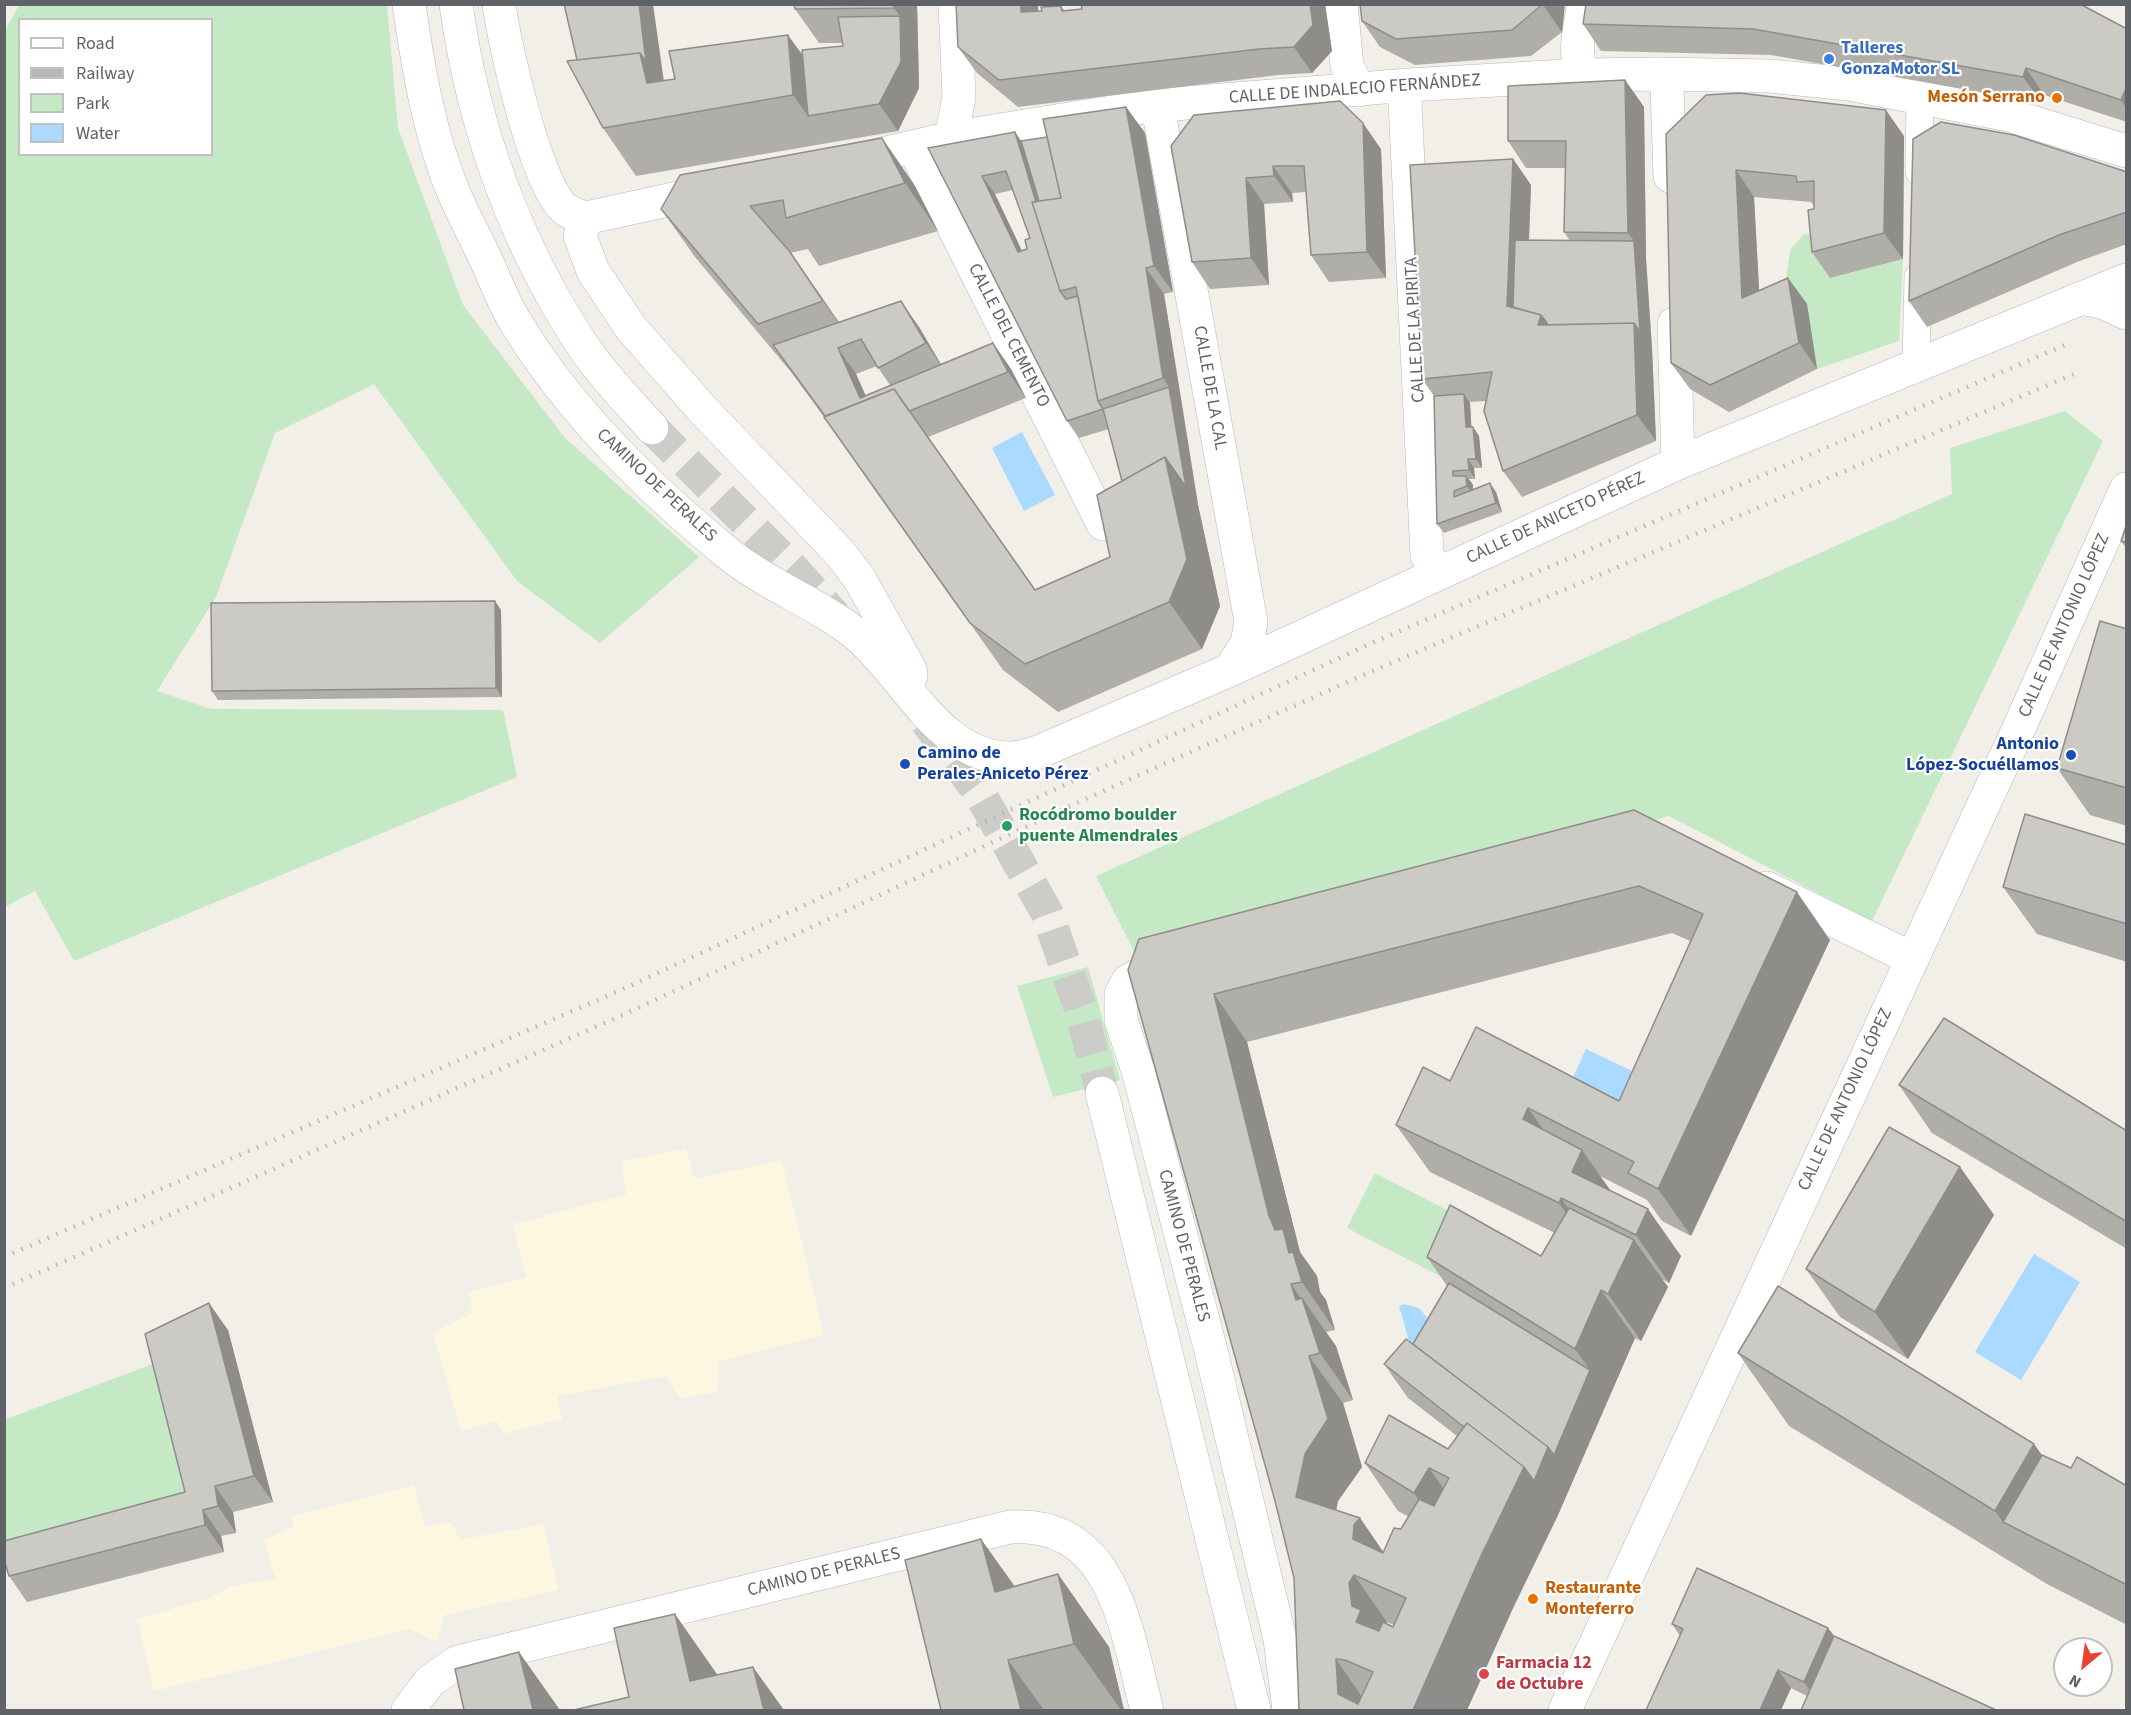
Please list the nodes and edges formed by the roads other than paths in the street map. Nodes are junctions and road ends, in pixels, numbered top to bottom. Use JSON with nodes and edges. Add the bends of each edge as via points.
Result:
{"nodes":[{"id":1,"x":409,"y":4,"type":"edge"},
{"id":2,"x":456,"y":4,"type":"edge"},
{"id":3,"x":499,"y":4,"type":"edge"},
{"id":4,"x":516,"y":4,"type":"edge"},
{"id":5,"x":955,"y":4,"type":"edge"},
{"id":6,"x":1341,"y":4,"type":"edge"},
{"id":7,"x":1584,"y":4,"type":"edge"},
{"id":8,"x":1662,"y":74,"type":"junction"},
{"id":9,"x":1583,"y":75,"type":"junction"},
{"id":10,"x":1410,"y":85,"type":"junction"},
{"id":11,"x":514,"y":86,"type":"junction"},
{"id":12,"x":1359,"y":90,"type":"junction"},
{"id":13,"x":1920,"y":98,"type":"junction"},
{"id":14,"x":1149,"y":106,"type":"junction"},
{"id":15,"x":951,"y":138,"type":"junction"},
{"id":16,"x":914,"y":148,"type":"junction"},
{"id":17,"x":2127,"y":151,"type":"edge"},
{"id":18,"x":821,"y":167,"type":"edge"},
{"id":19,"x":740,"y":184,"type":"edge"},
{"id":20,"x":1919,"y":202,"type":"edge"},
{"id":21,"x":1671,"y":211,"type":"edge"},
{"id":22,"x":585,"y":218,"type":"junction"},
{"id":23,"x":1918,"y":248,"type":"edge"},
{"id":24,"x":2127,"y":280,"type":"edge"},
{"id":25,"x":1673,"y":294,"type":"edge"},
{"id":26,"x":2081,"y":298,"type":"junction"},
{"id":27,"x":2127,"y":313,"type":"edge"},
{"id":28,"x":1916,"y":364,"type":"junction"},
{"id":29,"x":652,"y":428,"type":"tunnel mouth"},
{"id":30,"x":1678,"y":463,"type":"junction"},
{"id":31,"x":2127,"y":489,"type":"edge"},
{"id":32,"x":1103,"y":524,"type":"edge"},
{"id":33,"x":1438,"y":572,"type":"junction"},
{"id":34,"x":1230,"y":670,"type":"junction"},
{"id":35,"x":915,"y":698,"type":"junction"},
{"id":36,"x":1036,"y":753,"type":"joint"},
{"id":37,"x":1741,"y":875,"type":"edge"},
{"id":38,"x":1200,"y":958,"type":"edge"},
{"id":39,"x":1911,"y":958,"type":"junction"},
{"id":40,"x":1102,"y":1093,"type":"tunnel mouth"},
{"id":41,"x":408,"y":1710,"type":"edge"},
{"id":42,"x":1147,"y":1710,"type":"edge"},
{"id":43,"x":1254,"y":1710,"type":"edge"},
{"id":44,"x":1289,"y":1710,"type":"edge"},
{"id":45,"x":1565,"y":1710,"type":"edge"}],
"edges":[{"from":1,"to":35,"type":"street","name":"CAMINO DE PERALES","via":[[417,58],[453,191],[515,321],[553,376],[600,434],[674,507],[732,557],[856,634]]},
{"from":2,"to":29,"type":"street","via":[[481,130],[511,208],[587,352]]},
{"from":3,"to":11,"type":"street"},
{"from":4,"to":11,"type":"street"},
{"from":5,"to":15,"type":"street","via":[[959,97]]},
{"from":6,"to":12,"type":"street","via":[[1347,66]]},
{"from":7,"to":9,"type":"street","via":[[1577,45],[1577,63]]},
{"from":8,"to":9,"type":"street","name":"CALLE DE INDALECIO FERNÁNDEZ"},
{"from":8,"to":13,"type":"street","name":"CALLE DE INDALECIO FERNÁNDEZ","via":[[1768,76],[1849,84]]},
{"from":8,"to":21,"type":"street","via":[[1667,87]]},
{"from":9,"to":10,"type":"street","name":"CALLE DE INDALECIO FERNÁNDEZ"},
{"from":10,"to":12,"type":"street","name":"CALLE DE INDALECIO FERNÁNDEZ"},
{"from":10,"to":33,"type":"street","name":"CALLE DE LA PIRITA","via":[[1405,102],[1427,555]]},
{"from":11,"to":22,"type":"street","via":[[553,192],[564,209]]},
{"from":12,"to":14,"type":"street","name":"CALLE DE INDALECIO FERNÁNDEZ"},
{"from":13,"to":17,"type":"street","name":"CALLE DE INDALECIO FERNÁNDEZ","via":[[2009,115]]},
{"from":13,"to":20,"type":"street"},
{"from":14,"to":15,"type":"street","name":"CALLE DE INDALECIO FERNÁNDEZ"},
{"from":14,"to":34,"type":"street","name":"CALLE DE LA CAL","via":[[1160,118],[1251,622],[1247,642]]},
{"from":15,"to":16,"type":"street","name":"CALLE DE INDALECIO FERNÁNDEZ"},
{"from":16,"to":18,"type":"street","name":"CALLE DE INDALECIO FERNÁNDEZ"},
{"from":16,"to":32,"type":"street","name":"CALLE DEL CEMENTO"},
{"from":19,"to":22,"type":"street"},
{"from":22,"to":35,"type":"street","via":[[580,236],[593,271],[631,328],[846,561],[910,669]]},
{"from":23,"to":28,"type":"street"},
{"from":24,"to":26,"type":"street","name":"CALLE DE ANICETO PÉREZ"},
{"from":25,"to":30,"type":"street"},
{"from":26,"to":27,"type":"street"},
{"from":26,"to":28,"type":"street","name":"CALLE DE ANICETO PÉREZ"},
{"from":28,"to":30,"type":"street","name":"CALLE DE ANICETO PÉREZ"},
{"from":30,"to":33,"type":"street","name":"CALLE DE ANICETO PÉREZ"},
{"from":31,"to":39,"type":"street","name":"CALLE DE ANTONIO LÓPEZ"},
{"from":33,"to":34,"type":"street","name":"CALLE DE ANICETO PÉREZ"},
{"from":34,"to":36,"type":"street","name":"CALLE DE ANICETO PÉREZ"},
{"from":35,"to":36,"type":"street","name":"CAMINO DE PERALES","via":[[966,748],[1012,758]]},
{"from":37,"to":39,"type":"street"},
{"from":38,"to":44,"type":"street","name":"CAMINO DE PERALES","via":[[1128,981],[1121,994],[1121,1020],[1139,1074],[1211,1352],[1280,1639]]},
{"from":39,"to":45,"type":"street","name":"CALLE DE ANTONIO LÓPEZ"},
{"from":40,"to":43,"type":"street"},
{"from":41,"to":42,"type":"street","name":"CAMINO DE PERALES","via":[[430,1681],[458,1662],[1010,1527],[1036,1526],[1061,1535],[1096,1559],[1118,1601]]}]}
